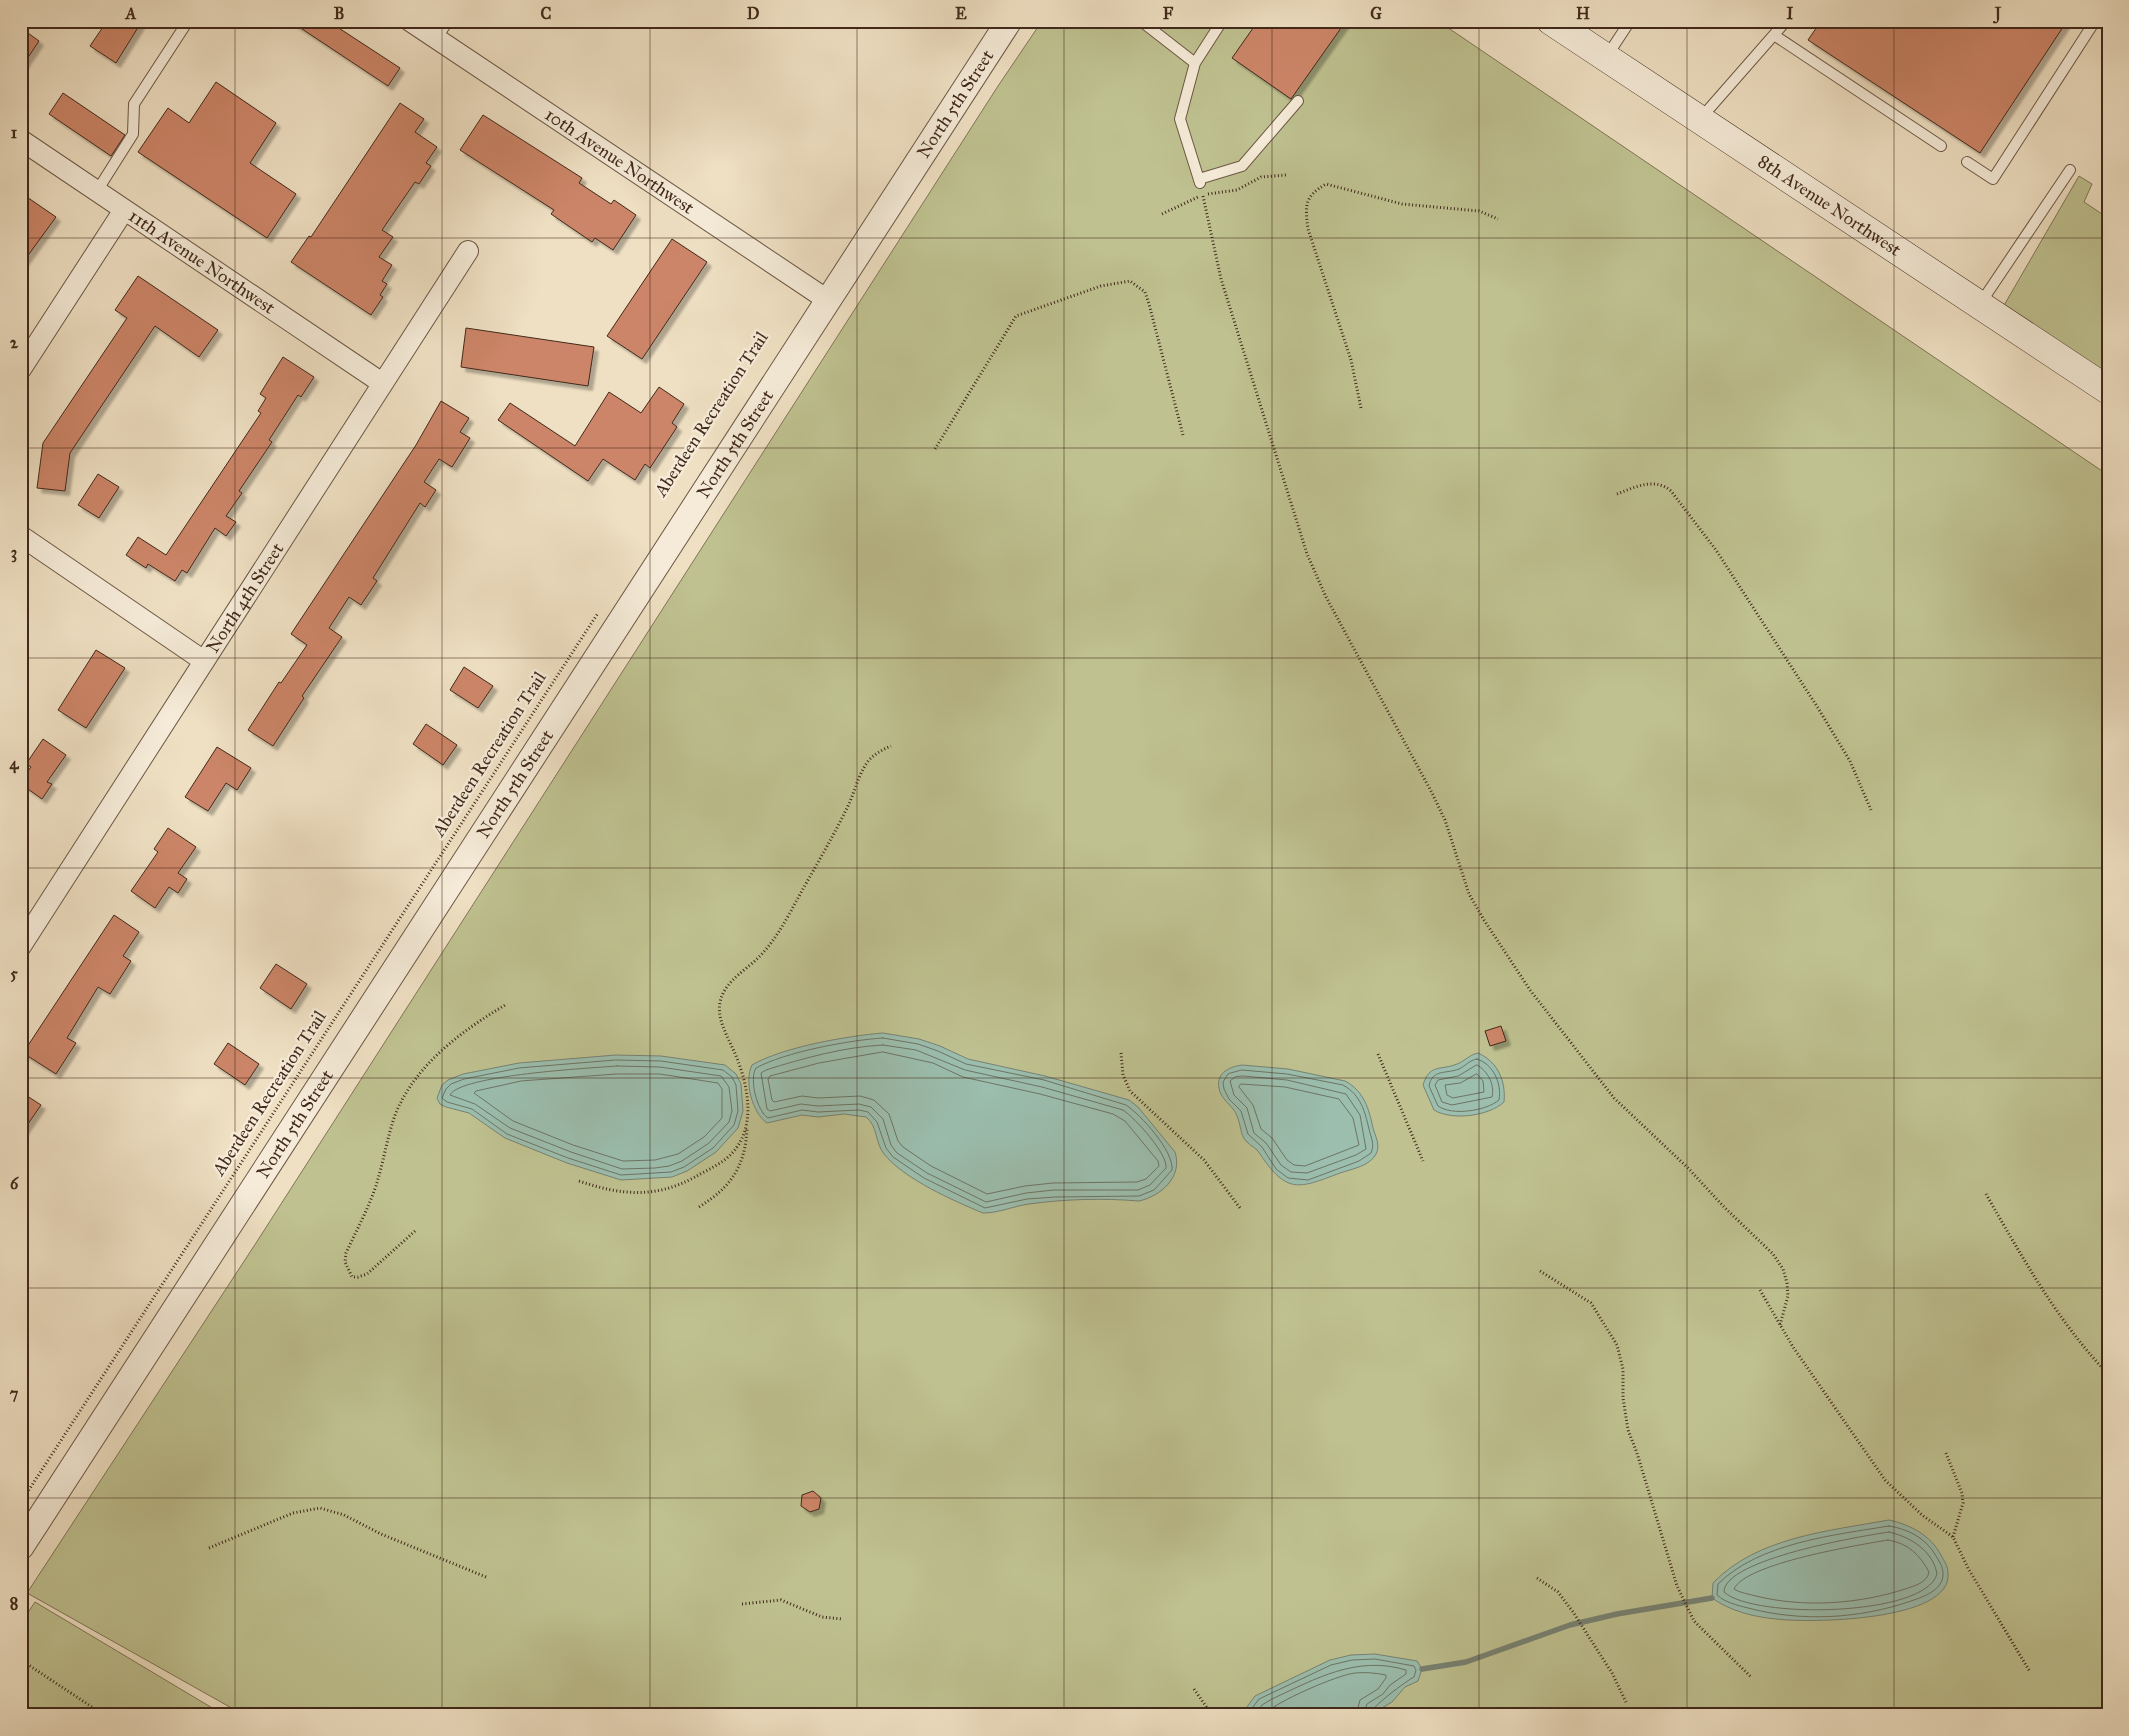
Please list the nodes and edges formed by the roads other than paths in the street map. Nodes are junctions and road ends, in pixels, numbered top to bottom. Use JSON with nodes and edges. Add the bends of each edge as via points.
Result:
{"nodes":[{"id":1,"x":188,"y":21,"type":"edge"},
{"id":2,"x":410,"y":21,"type":"edge"},
{"id":3,"x":448,"y":21,"type":"edge"},
{"id":4,"x":1009,"y":21,"type":"edge"},
{"id":5,"x":1141,"y":21,"type":"edge"},
{"id":6,"x":1222,"y":21,"type":"edge"},
{"id":7,"x":1551,"y":21,"type":"edge"},
{"id":8,"x":1630,"y":21,"type":"edge"},
{"id":9,"x":1786,"y":21,"type":"edge"},
{"id":10,"x":2095,"y":21,"type":"edge"},
{"id":11,"x":1583,"y":30,"type":"edge"},
{"id":12,"x":1774,"y":35,"type":"junction"},
{"id":13,"x":436,"y":39,"type":"junction"},
{"id":14,"x":1606,"y":58,"type":"junction"},
{"id":15,"x":1195,"y":62,"type":"junction"},
{"id":16,"x":1298,"y":101,"type":"dead end"},
{"id":17,"x":1699,"y":120,"type":"junction"},
{"id":18,"x":21,"y":140,"type":"edge"},
{"id":19,"x":1942,"y":146,"type":"dead end"},
{"id":20,"x":1967,"y":162,"type":"dead end"},
{"id":21,"x":2070,"y":170,"type":"dead end"},
{"id":22,"x":97,"y":191,"type":"junction"},
{"id":23,"x":124,"y":210,"type":"junction"},
{"id":24,"x":468,"y":251,"type":"dead end"},
{"id":25,"x":829,"y":301,"type":"junction"},
{"id":26,"x":1979,"y":305,"type":"junction"},
{"id":27,"x":21,"y":369,"type":"edge"},
{"id":28,"x":382,"y":383,"type":"junction"},
{"id":29,"x":2108,"y":390,"type":"edge"},
{"id":30,"x":21,"y":536,"type":"edge"},
{"id":31,"x":204,"y":661,"type":"junction"},
{"id":32,"x":22,"y":942,"type":"edge"},
{"id":33,"x":21,"y":1547,"type":"edge"}],
"edges":[{"from":1,"to":22,"type":"lane","via":[[134,104],[133,134]]},
{"from":2,"to":13,"type":"street","name":"10th Avenue Northwest"},
{"from":3,"to":13,"type":"lane"},
{"from":4,"to":25,"type":"street","name":"North 5th Street"},
{"from":5,"to":15,"type":"lane"},
{"from":6,"to":15,"type":"lane"},
{"from":7,"to":11,"type":"main road","name":"8th Avenue Northwest"},
{"from":8,"to":14,"type":"lane"},
{"from":9,"to":12,"type":"lane"},
{"from":10,"to":20,"type":"lane","via":[[1993,179]]},
{"from":11,"to":14,"type":"main road","name":"8th Avenue Northwest"},
{"from":12,"to":17,"type":"lane"},
{"from":12,"to":19,"type":"lane"},
{"from":13,"to":25,"type":"street","name":"10th Avenue Northwest"},
{"from":14,"to":17,"type":"main road","name":"8th Avenue Northwest"},
{"from":15,"to":16,"type":"lane","via":[[1180,119],[1200,181],[1242,166]]},
{"from":17,"to":26,"type":"main road","name":"8th Avenue Northwest"},
{"from":18,"to":22,"type":"street","name":"11th Avenue Northwest"},
{"from":21,"to":26,"type":"lane"},
{"from":22,"to":23,"type":"street","name":"11th Avenue Northwest"},
{"from":23,"to":27,"type":"street"},
{"from":23,"to":28,"type":"street","name":"11th Avenue Northwest"},
{"from":24,"to":28,"type":"street","name":"North 4th Street"},
{"from":25,"to":33,"type":"street","name":"North 5th Street"},
{"from":26,"to":29,"type":"main road","name":"8th Avenue Northwest"},
{"from":28,"to":31,"type":"street","name":"North 4th Street"},
{"from":30,"to":31,"type":"street"},
{"from":31,"to":32,"type":"street","name":"North 4th Street"}]}
